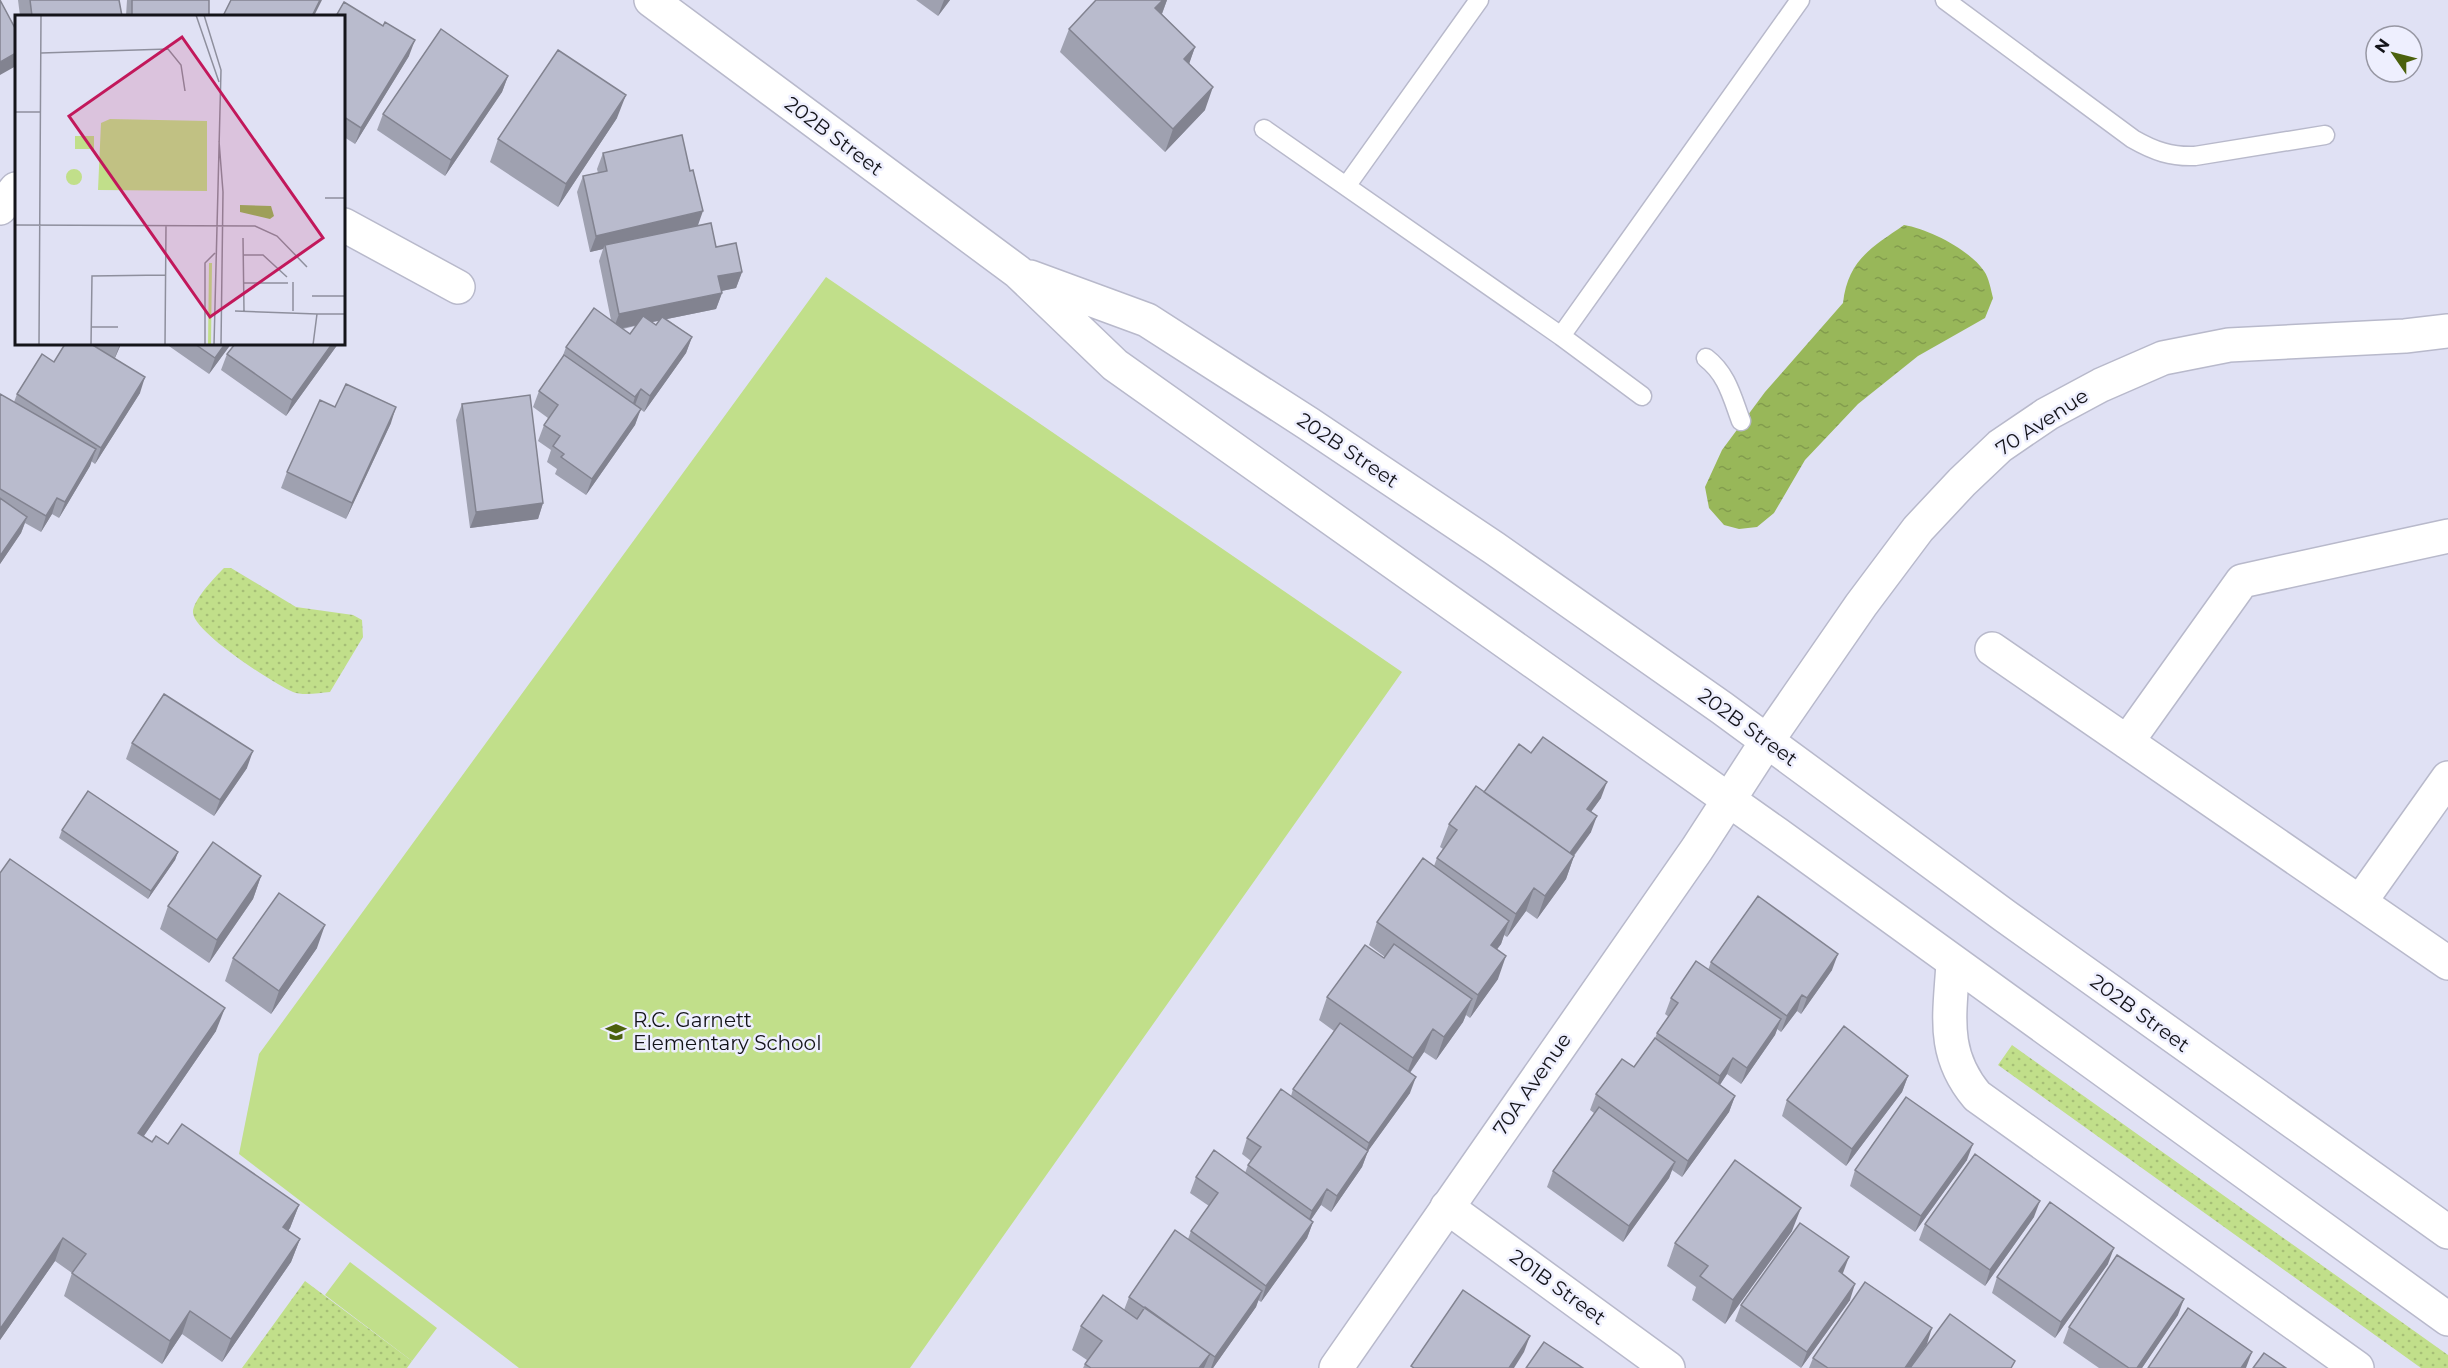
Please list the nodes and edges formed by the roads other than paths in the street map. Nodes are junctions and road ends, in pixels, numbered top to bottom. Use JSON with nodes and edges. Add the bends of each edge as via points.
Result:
{"nodes":[{"id":1,"x":651,"y":0,"type":"edge"},
{"id":2,"x":1479,"y":0,"type":"edge"},
{"id":3,"x":1800,"y":0,"type":"edge"},
{"id":4,"x":1954,"y":2,"type":"edge"},
{"id":5,"x":1264,"y":129,"type":"dead end"},
{"id":6,"x":2325,"y":135,"type":"dead end"},
{"id":7,"x":1347,"y":185,"type":"junction"},
{"id":8,"x":15,"y":190,"type":"edge"},
{"id":9,"x":0,"y":208,"type":"edge"},
{"id":10,"x":345,"y":226,"type":"edge"},
{"id":11,"x":1017,"y":272,"type":"junction"},
{"id":12,"x":458,"y":287,"type":"dead end"},
{"id":13,"x":2448,"y":331,"type":"edge"},
{"id":14,"x":1561,"y":336,"type":"junction"},
{"id":15,"x":1706,"y":358,"type":"dead end"},
{"id":16,"x":1642,"y":396,"type":"dead end"},
{"id":17,"x":1741,"y":421,"type":"dead end"},
{"id":18,"x":2448,"y":536,"type":"edge"},
{"id":19,"x":1992,"y":649,"type":"dead end"},
{"id":20,"x":1767,"y":741,"type":"junction"},
{"id":21,"x":2127,"y":742,"type":"junction"},
{"id":22,"x":2448,"y":778,"type":"edge"},
{"id":23,"x":1728,"y":800,"type":"junction"},
{"id":24,"x":2360,"y":902,"type":"junction"},
{"id":25,"x":1953,"y":963,"type":"junction"},
{"id":26,"x":2448,"y":963,"type":"edge"},
{"id":27,"x":1447,"y":1207,"type":"junction"},
{"id":28,"x":2448,"y":1232,"type":"edge"},
{"id":29,"x":2448,"y":1319,"type":"edge"},
{"id":30,"x":1336,"y":1368,"type":"edge"},
{"id":31,"x":1668,"y":1368,"type":"edge"},
{"id":32,"x":2357,"y":1368,"type":"edge"}],
"edges":[{"from":1,"to":11,"type":"main road","name":"202B Street"},
{"from":2,"to":7,"type":"lane"},
{"from":3,"to":14,"type":"lane"},
{"from":4,"to":6,"type":"lane","via":[[2151,150],[2177,157],[2195,156]]},
{"from":5,"to":7,"type":"lane"},
{"from":7,"to":14,"type":"lane"},
{"from":8,"to":9,"type":"main road"},
{"from":10,"to":12,"type":"main road"},
{"from":11,"to":20,"type":"main road","name":"202B Street","via":[[1147,320],[1494,548]]},
{"from":11,"to":23,"type":"main road","name":"202B Street","via":[[1115,365]]},
{"from":13,"to":20,"type":"main road","name":"70 Avenue","via":[[2229,345],[2196,351],[2163,358],[2047,414],[2000,446],[1918,529]]},
{"from":14,"to":16,"type":"lane"},
{"from":15,"to":17,"type":"lane","via":[[1726,380]]},
{"from":18,"to":21,"type":"main road","via":[[2242,581]]},
{"from":19,"to":21,"type":"main road"},
{"from":20,"to":23,"type":"main road","name":"70 Avenue"},
{"from":20,"to":28,"type":"main road","name":"202B Street","via":[[2014,923]]},
{"from":21,"to":24,"type":"main road"},
{"from":22,"to":24,"type":"main road"},
{"from":23,"to":25,"type":"main road","name":"202B Street"},
{"from":23,"to":27,"type":"main road","name":"70A Avenue"},
{"from":24,"to":26,"type":"main road"},
{"from":25,"to":29,"type":"main road","name":"202B Street"},
{"from":25,"to":32,"type":"main road","via":[[1953,1052],[1964,1081],[1977,1096]]},
{"from":27,"to":30,"type":"main road","name":"70A Avenue"},
{"from":27,"to":31,"type":"main road","name":"201B Street"}]}
